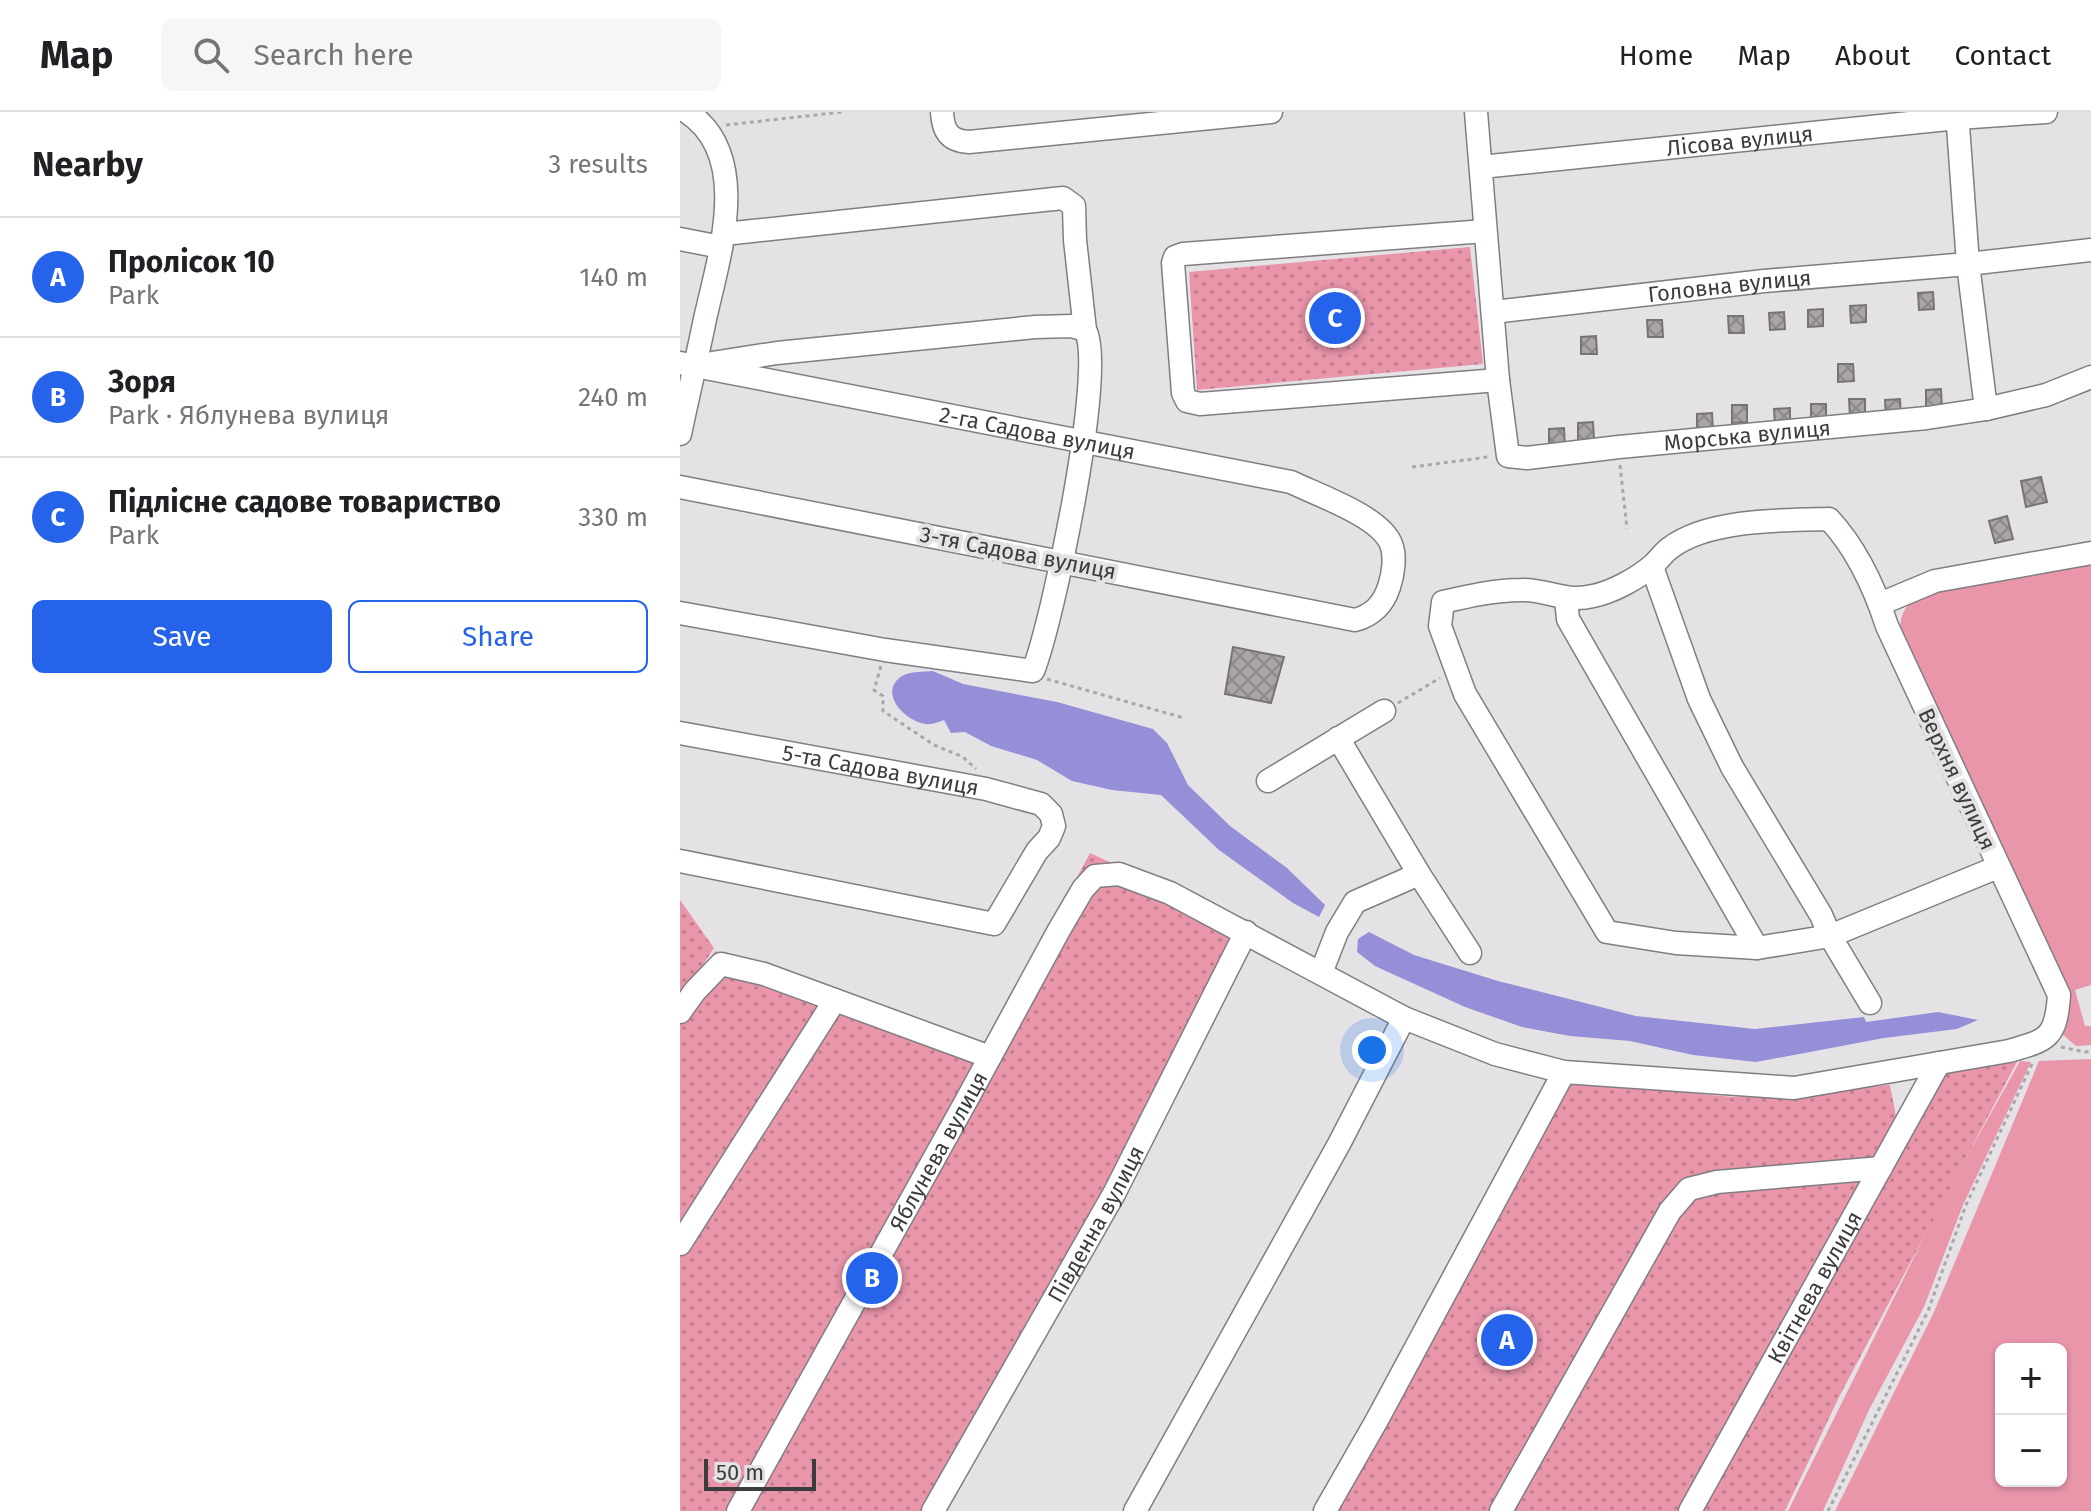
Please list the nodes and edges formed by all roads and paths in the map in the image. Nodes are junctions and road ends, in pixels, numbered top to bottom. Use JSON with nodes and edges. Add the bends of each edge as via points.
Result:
{"nodes":[{"id":1,"x":687,"y":112,"type":"edge"},
{"id":2,"x":842,"y":112,"type":"edge"},
{"id":3,"x":942,"y":112,"type":"edge"},
{"id":4,"x":1271,"y":112,"type":"edge"},
{"id":5,"x":1476,"y":112,"type":"edge"},
{"id":6,"x":2046,"y":112,"type":"edge"},
{"id":7,"x":1958,"y":115,"type":"edge"},
{"id":8,"x":707,"y":127,"type":"junction"},
{"id":9,"x":1481,"y":167,"type":"junction"},
{"id":10,"x":1485,"y":231,"type":"junction"},
{"id":11,"x":680,"y":239,"type":"edge"},
{"id":12,"x":722,"y":241,"type":"junction"},
{"id":13,"x":2091,"y":250,"type":"edge"},
{"id":14,"x":1968,"y":264,"type":"junction"},
{"id":15,"x":1493,"y":312,"type":"junction"},
{"id":16,"x":1085,"y":330,"type":"junction"},
{"id":17,"x":687,"y":364,"type":"edge"},
{"id":18,"x":2091,"y":377,"type":"edge"},
{"id":19,"x":1498,"y":380,"type":"junction"},
{"id":20,"x":1986,"y":409,"type":"junction"},
{"id":21,"x":680,"y":434,"type":"edge"},
{"id":22,"x":1084,"y":441,"type":"junction"},
{"id":23,"x":1619,"y":447,"type":"junction"},
{"id":24,"x":1508,"y":456,"type":"junction"},
{"id":25,"x":1412,"y":467,"type":"dead end"},
{"id":26,"x":680,"y":487,"type":"edge"},
{"id":27,"x":1627,"y":529,"type":"dead end"},
{"id":28,"x":2091,"y":553,"type":"edge"},
{"id":29,"x":1062,"y":562,"type":"junction"},
{"id":30,"x":1652,"y":567,"type":"junction"},
{"id":31,"x":1566,"y":599,"type":"junction"},
{"id":32,"x":1880,"y":604,"type":"junction"},
{"id":33,"x":680,"y":613,"type":"edge"},
{"id":34,"x":1355,"y":620,"type":"joint"},
{"id":35,"x":885,"y":650,"type":"junction"},
{"id":36,"x":1456,"y":669,"type":"junction"},
{"id":37,"x":1033,"y":671,"type":"junction"},
{"id":38,"x":1384,"y":711,"type":"joint"},
{"id":39,"x":1184,"y":718,"type":"dead end"},
{"id":40,"x":680,"y":733,"type":"edge"},
{"id":41,"x":1338,"y":738,"type":"junction"},
{"id":42,"x":1268,"y":781,"type":"dead end"},
{"id":43,"x":986,"y":789,"type":"junction"},
{"id":44,"x":680,"y":861,"type":"edge"},
{"id":45,"x":1998,"y":867,"type":"junction"},
{"id":46,"x":1419,"y":874,"type":"junction"},
{"id":47,"x":1246,"y":932,"type":"junction"},
{"id":48,"x":1830,"y":936,"type":"junction"},
{"id":49,"x":1757,"y":948,"type":"junction"},
{"id":50,"x":1470,"y":953,"type":"dead end"},
{"id":51,"x":1321,"y":973,"type":"junction"},
{"id":52,"x":835,"y":1000,"type":"junction"},
{"id":53,"x":1870,"y":1003,"type":"dead end"},
{"id":54,"x":680,"y":1012,"type":"edge"},
{"id":55,"x":1404,"y":1018,"type":"junction"},
{"id":56,"x":2042,"y":1042,"type":"junction"},
{"id":57,"x":2091,"y":1051,"type":"edge"},
{"id":58,"x":990,"y":1057,"type":"junction"},
{"id":59,"x":1939,"y":1063,"type":"junction"},
{"id":60,"x":1564,"y":1072,"type":"junction"},
{"id":61,"x":1881,"y":1168,"type":"junction"},
{"id":62,"x":680,"y":1244,"type":"edge"},
{"id":63,"x":738,"y":1511,"type":"edge"},
{"id":64,"x":933,"y":1511,"type":"edge"},
{"id":65,"x":1135,"y":1511,"type":"edge"},
{"id":66,"x":1325,"y":1511,"type":"edge"},
{"id":67,"x":1501,"y":1511,"type":"edge"},
{"id":68,"x":1690,"y":1511,"type":"edge"},
{"id":69,"x":1828,"y":1511,"type":"edge"}],
"edges":[{"from":1,"to":8,"type":"street"},
{"from":2,"to":8,"type":"path"},
{"from":3,"to":4,"type":"street","via":[[948,136],[969,142]]},
{"from":5,"to":9,"type":"street"},
{"from":6,"to":7,"type":"street","name":"Лісова вулиця"},
{"from":7,"to":9,"type":"street","name":"Лісова вулиця"},
{"from":7,"to":14,"type":"street"},
{"from":8,"to":12,"type":"street","via":[[720,153],[725,183]]},
{"from":9,"to":10,"type":"street"},
{"from":10,"to":15,"type":"street"},
{"from":10,"to":19,"type":"street","via":[[1175,257],[1183,393],[1187,401],[1200,404]]},
{"from":11,"to":12,"type":"street"},
{"from":12,"to":16,"type":"street","via":[[1063,198],[1074,206]]},
{"from":12,"to":17,"type":"street"},
{"from":13,"to":14,"type":"street","name":"Головна вулиця"},
{"from":14,"to":15,"type":"street","name":"Головна вулиця"},
{"from":14,"to":20,"type":"street"},
{"from":15,"to":19,"type":"street"},
{"from":16,"to":17,"type":"street","via":[[1035,327]]},
{"from":16,"to":22,"type":"street","via":[[1090,373]]},
{"from":17,"to":21,"type":"street"},
{"from":17,"to":22,"type":"street","name":"2-га Садова вулиця"},
{"from":18,"to":20,"type":"street","name":"Морська вулиця","via":[[2046,395]]},
{"from":19,"to":24,"type":"street"},
{"from":20,"to":23,"type":"street","name":"Морська вулиця"},
{"from":22,"to":29,"type":"street"},
{"from":22,"to":34,"type":"street","name":"2-га Садова вулиця","via":[[1291,482],[1343,505],[1382,532],[1394,559],[1380,607]]},
{"from":23,"to":24,"type":"street","name":"Морська вулиця"},
{"from":23,"to":27,"type":"path"},
{"from":24,"to":25,"type":"path"},
{"from":26,"to":29,"type":"street","name":"3-тя Садова вулиця"},
{"from":28,"to":32,"type":"street","via":[[1935,581]]},
{"from":29,"to":34,"type":"street","name":"3-тя Садова вулиця"},
{"from":29,"to":37,"type":"street"},
{"from":30,"to":31,"type":"street","via":[[1594,596]]},
{"from":30,"to":32,"type":"street","name":"Верхня вулиця","via":[[1693,535],[1760,520],[1829,519],[1845,535]]},
{"from":30,"to":48,"type":"street","via":[[1699,699],[1732,767]]},
{"from":31,"to":36,"type":"street","via":[[1524,589],[1443,602],[1440,626]]},
{"from":31,"to":49,"type":"street","via":[[1568,619]]},
{"from":32,"to":45,"type":"street","name":"Верхня вулиця"},
{"from":33,"to":35,"type":"street"},
{"from":35,"to":37,"type":"street"},
{"from":35,"to":43,"type":"path","via":[[874,690],[883,696],[883,711],[934,745],[963,757]]},
{"from":36,"to":38,"type":"path"},
{"from":36,"to":49,"type":"street","via":[[1465,694],[1607,932]]},
{"from":37,"to":39,"type":"path"},
{"from":38,"to":41,"type":"street"},
{"from":40,"to":43,"type":"street","name":"5-та Садова вулиця"},
{"from":41,"to":42,"type":"street"},
{"from":41,"to":46,"type":"street"},
{"from":43,"to":44,"type":"street","name":"5-та Садова вулиця","via":[[1041,804],[1054,826],[994,924]]},
{"from":45,"to":48,"type":"street"},
{"from":45,"to":56,"type":"street","name":"Верхня вулиця","via":[[2059,995],[2057,1021]]},
{"from":46,"to":50,"type":"street"},
{"from":46,"to":51,"type":"street","via":[[1355,902]]},
{"from":47,"to":51,"type":"street"},
{"from":47,"to":58,"type":"street","name":"Яблунева вулиця","via":[[1119,874],[1095,876],[1059,930]]},
{"from":47,"to":64,"type":"street","name":"Південна вулиця","via":[[1115,1192]]},
{"from":48,"to":49,"type":"street"},
{"from":48,"to":53,"type":"street"},
{"from":51,"to":55,"type":"street"},
{"from":52,"to":54,"type":"street","via":[[721,964]]},
{"from":52,"to":58,"type":"street"},
{"from":52,"to":62,"type":"street"},
{"from":55,"to":60,"type":"street","via":[[1495,1054]]},
{"from":55,"to":65,"type":"street"},
{"from":56,"to":57,"type":"path"},
{"from":56,"to":59,"type":"street"},
{"from":56,"to":69,"type":"path","via":[[1966,1205],[1928,1311]]},
{"from":58,"to":63,"type":"street","name":"Яблунева вулиця"},
{"from":59,"to":60,"type":"street","via":[[1794,1088]]},
{"from":59,"to":61,"type":"street","name":"Квітнева вулиця"},
{"from":60,"to":66,"type":"street"},
{"from":61,"to":67,"type":"street","via":[[1689,1189],[1670,1211]]},
{"from":61,"to":68,"type":"street","name":"Квітнева вулиця"}]}
